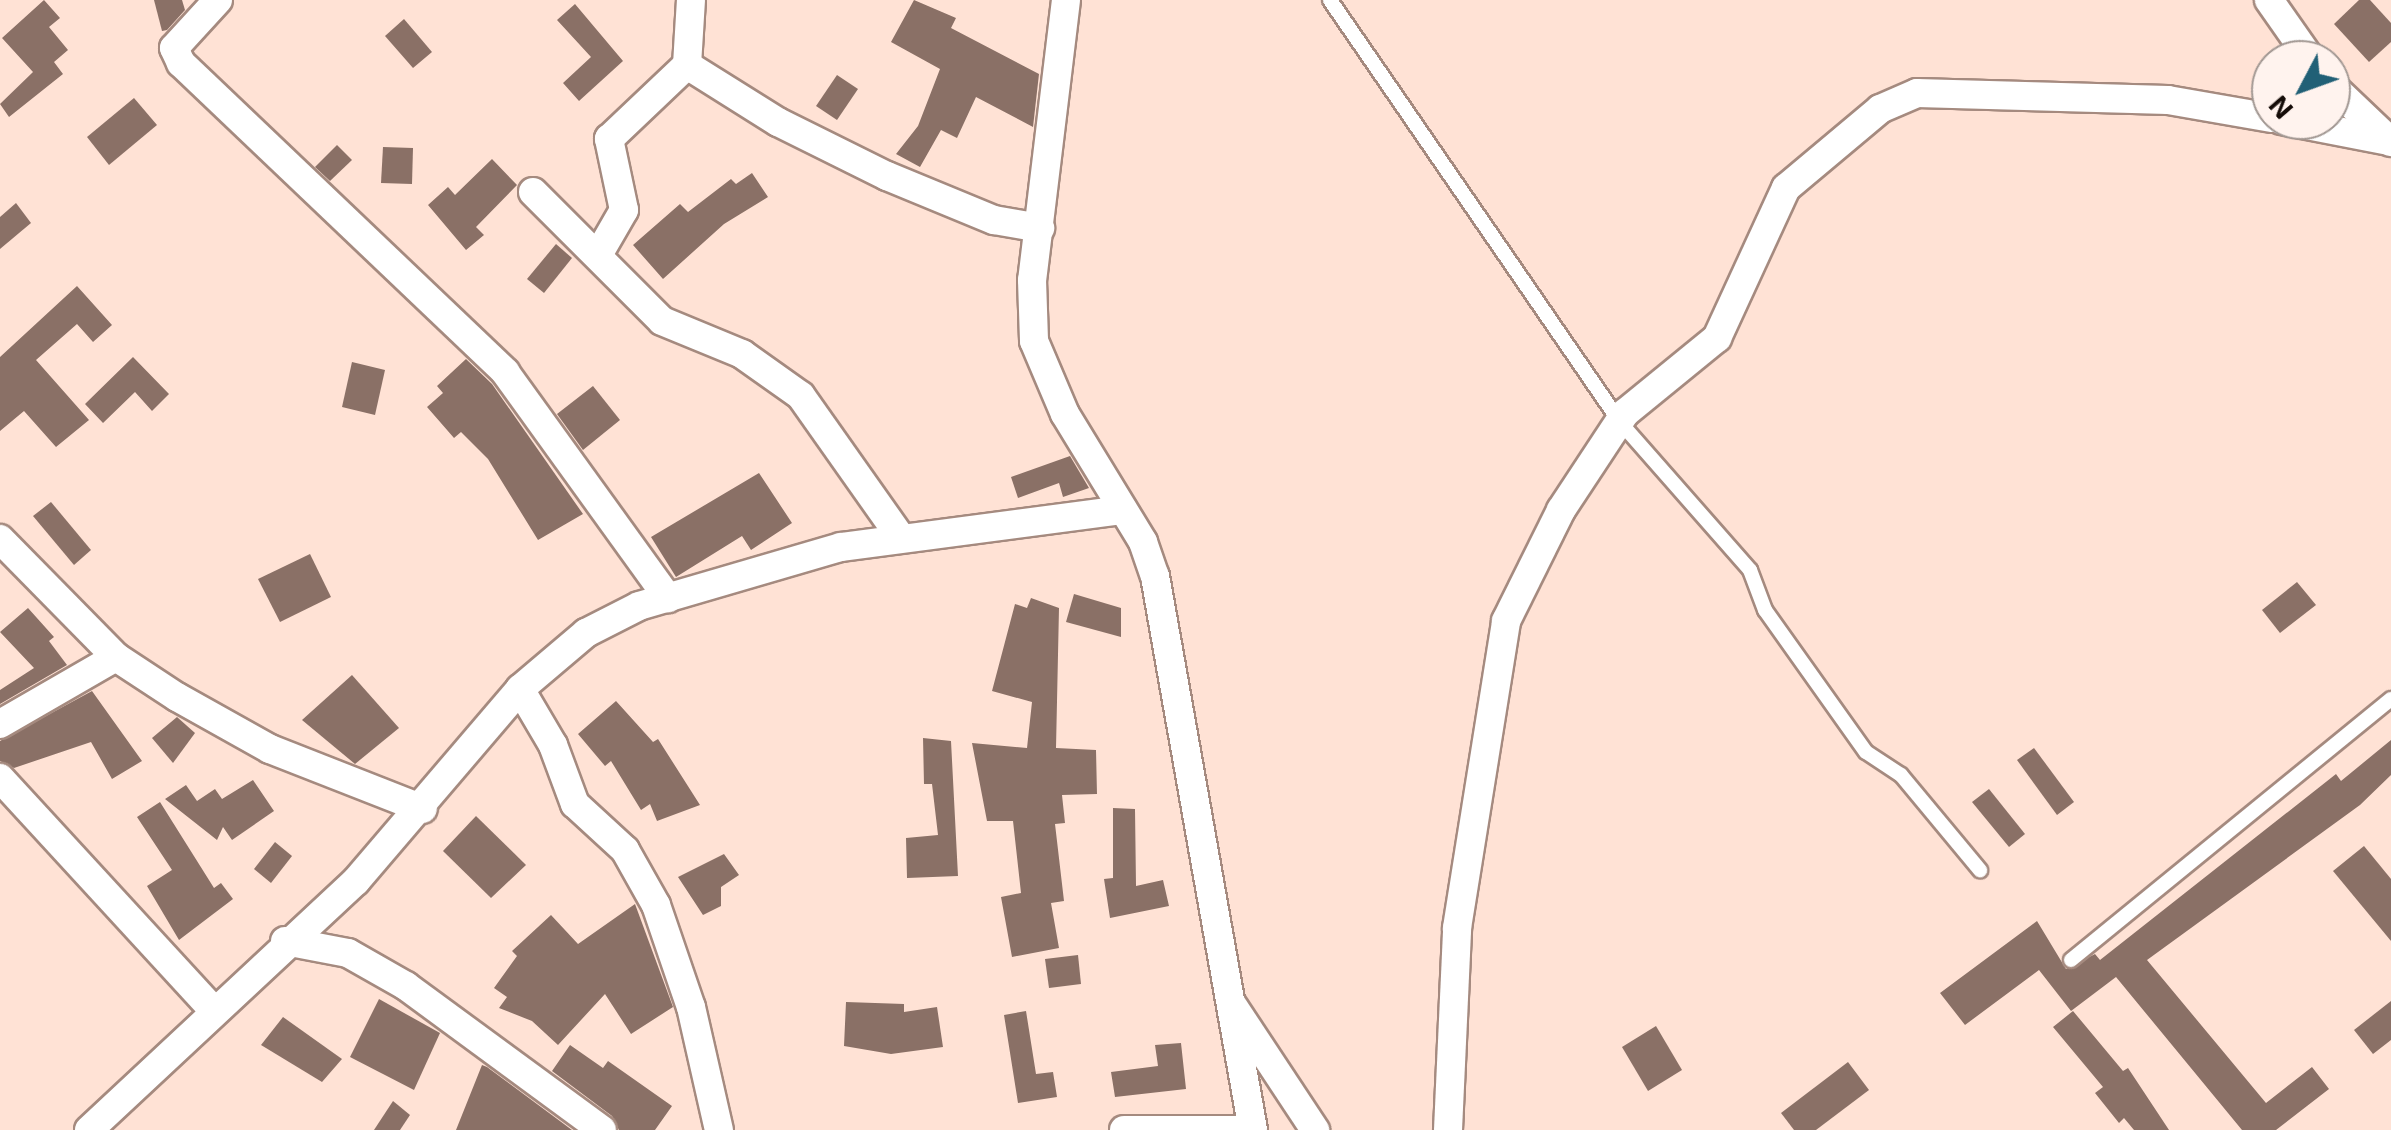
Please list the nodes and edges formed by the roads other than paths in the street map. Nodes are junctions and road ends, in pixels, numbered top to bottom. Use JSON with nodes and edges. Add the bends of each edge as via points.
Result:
{"nodes":[{"id":1,"x":218,"y":0,"type":"edge"},
{"id":2,"x":691,"y":0,"type":"edge"},
{"id":3,"x":1066,"y":0,"type":"edge"},
{"id":4,"x":1330,"y":0,"type":"edge"},
{"id":5,"x":2269,"y":0,"type":"edge"},
{"id":6,"x":2297,"y":40,"type":"edge"},
{"id":7,"x":686,"y":66,"type":"junction"},
{"id":8,"x":2351,"y":104,"type":"edge"},
{"id":9,"x":2251,"y":115,"type":"edge"},
{"id":10,"x":2351,"y":134,"type":"edge"},
{"id":11,"x":2390,"y":142,"type":"edge"},
{"id":12,"x":532,"y":192,"type":"dead end"},
{"id":13,"x":1040,"y":228,"type":"junction"},
{"id":14,"x":598,"y":256,"type":"junction"},
{"id":15,"x":1620,"y":422,"type":"junction"},
{"id":16,"x":1123,"y":510,"type":"junction"},
{"id":17,"x":900,"y":535,"type":"junction"},
{"id":18,"x":0,"y":539,"type":"edge"},
{"id":19,"x":668,"y":598,"type":"junction"},
{"id":20,"x":116,"y":657,"type":"junction"},
{"id":21,"x":520,"y":689,"type":"junction"},
{"id":22,"x":2391,"y":699,"type":"edge"},
{"id":23,"x":0,"y":724,"type":"edge"},
{"id":24,"x":0,"y":778,"type":"edge"},
{"id":25,"x":423,"y":809,"type":"junction"},
{"id":26,"x":1980,"y":870,"type":"dead end"},
{"id":27,"x":284,"y":941,"type":"junction"},
{"id":28,"x":2071,"y":960,"type":"dead end"},
{"id":29,"x":1228,"y":1000,"type":"junction"},
{"id":30,"x":214,"y":1011,"type":"junction"},
{"id":31,"x":89,"y":1130,"type":"edge"},
{"id":32,"x":602,"y":1130,"type":"edge"},
{"id":33,"x":719,"y":1130,"type":"edge"},
{"id":34,"x":1124,"y":1130,"type":"edge"},
{"id":35,"x":1251,"y":1130,"type":"edge"},
{"id":36,"x":1315,"y":1130,"type":"edge"},
{"id":37,"x":1448,"y":1130,"type":"edge"}],
"edges":[{"from":1,"to":19,"type":"street","via":[[174,48],[181,63],[505,372]]},
{"from":2,"to":7,"type":"street"},
{"from":3,"to":13,"type":"street"},
{"from":4,"to":15,"type":"lane"},
{"from":5,"to":6,"type":"street"},
{"from":7,"to":13,"type":"street","via":[[887,176],[994,220]]},
{"from":7,"to":14,"type":"street","via":[[609,139],[624,210]]},
{"from":8,"to":11,"type":"street"},
{"from":9,"to":15,"type":"street","via":[[2168,100],[1902,96],[1786,188],[1717,338],[1639,398]]},
{"from":10,"to":11,"type":"street"},
{"from":12,"to":14,"type":"street"},
{"from":13,"to":16,"type":"street","via":[[1032,280],[1039,361]]},
{"from":14,"to":17,"type":"street","via":[[671,328],[742,354],[801,396]]},
{"from":15,"to":26,"type":"lane","via":[[1750,570],[1765,610],[1866,752],[1901,775]]},
{"from":15,"to":37,"type":"street","via":[[1561,510],[1506,622],[1457,928]]},
{"from":16,"to":17,"type":"street","via":[[1036,526]]},
{"from":16,"to":29,"type":"street","via":[[1155,576]]},
{"from":17,"to":19,"type":"street","via":[[770,564]]},
{"from":18,"to":20,"type":"street"},
{"from":19,"to":21,"type":"street","via":[[586,633]]},
{"from":20,"to":23,"type":"street"},
{"from":20,"to":25,"type":"street","via":[[270,749]]},
{"from":21,"to":25,"type":"street"},
{"from":21,"to":33,"type":"street","via":[[553,744],[575,804],[625,850],[656,905],[691,1007]]},
{"from":22,"to":28,"type":"lane"},
{"from":24,"to":30,"type":"street"},
{"from":25,"to":27,"type":"street","via":[[356,881]]},
{"from":27,"to":30,"type":"street"},
{"from":27,"to":32,"type":"street","via":[[348,953],[406,986]]},
{"from":29,"to":35,"type":"street"},
{"from":29,"to":36,"type":"street"},
{"from":30,"to":31,"type":"street"},
{"from":34,"to":35,"type":"street"}]}
